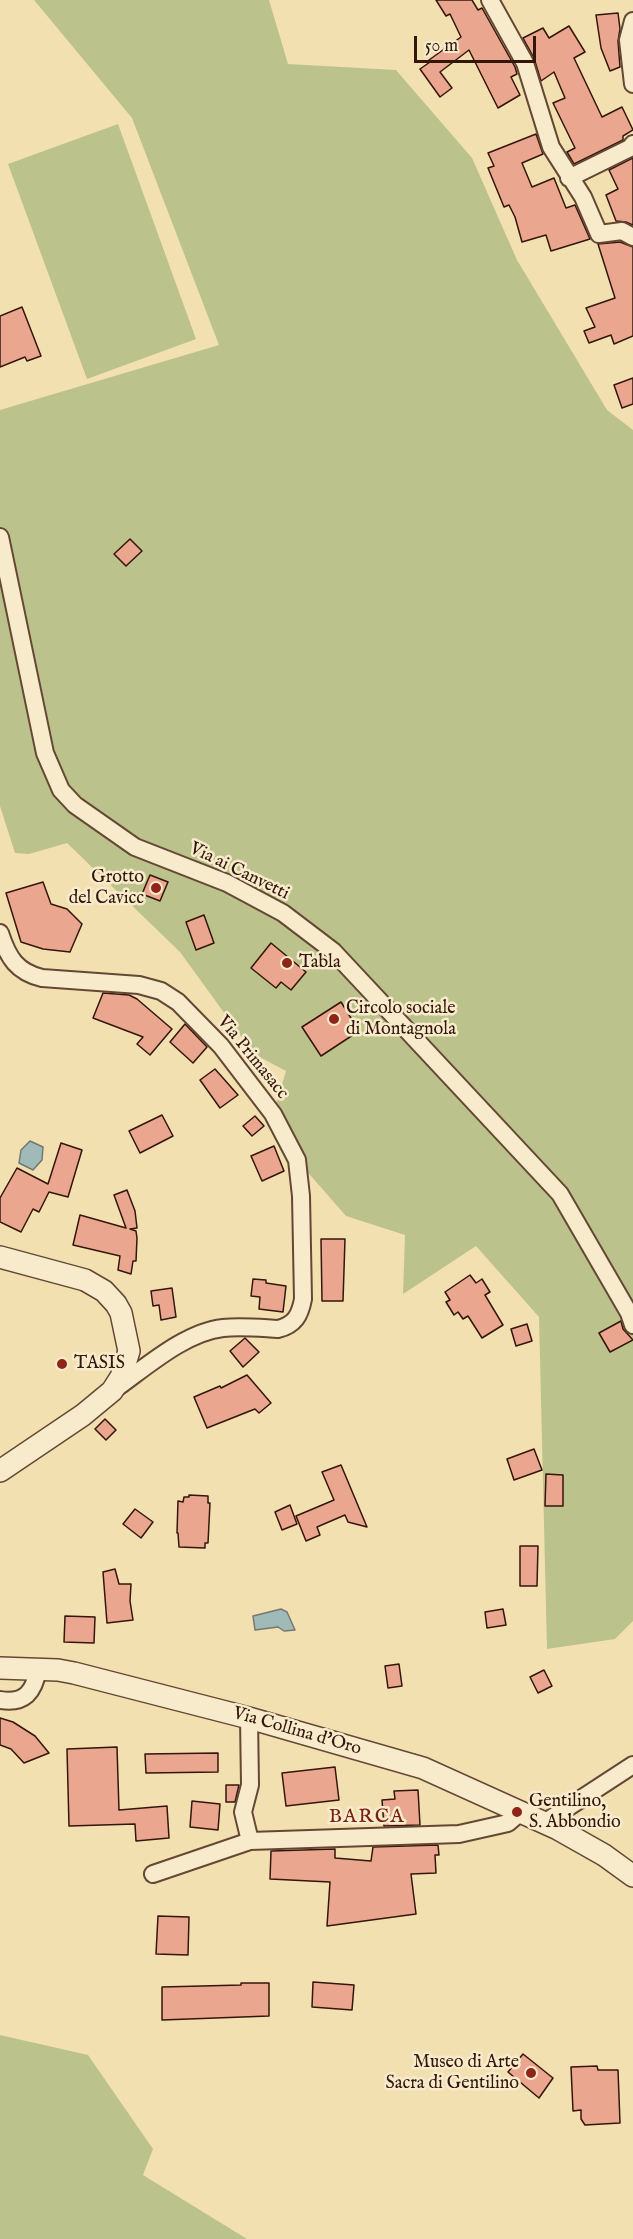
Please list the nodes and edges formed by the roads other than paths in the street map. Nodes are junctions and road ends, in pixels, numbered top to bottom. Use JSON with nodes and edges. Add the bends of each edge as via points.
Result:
{"nodes":[{"id":1,"x":490,"y":0,"type":"edge"},
{"id":2,"x":633,"y":21,"type":"edge"},
{"id":3,"x":633,"y":84,"type":"edge"},
{"id":4,"x":633,"y":144,"type":"edge"},
{"id":5,"x":569,"y":178,"type":"junction"},
{"id":6,"x":633,"y":237,"type":"edge"},
{"id":7,"x":0,"y":537,"type":"edge"},
{"id":8,"x":0,"y":933,"type":"edge"},
{"id":9,"x":0,"y":1257,"type":"edge"},
{"id":10,"x":633,"y":1324,"type":"edge"},
{"id":11,"x":112,"y":1391,"type":"junction"},
{"id":12,"x":0,"y":1471,"type":"edge"},
{"id":13,"x":0,"y":1668,"type":"edge"},
{"id":14,"x":38,"y":1669,"type":"junction"},
{"id":15,"x":0,"y":1700,"type":"edge"},
{"id":16,"x":249,"y":1718,"type":"junction"},
{"id":17,"x":633,"y":1765,"type":"edge"},
{"id":18,"x":522,"y":1812,"type":"junction"},
{"id":19,"x":544,"y":1823,"type":"junction"},
{"id":20,"x":250,"y":1840,"type":"junction"},
{"id":21,"x":153,"y":1874,"type":"dead end"},
{"id":22,"x":633,"y":1876,"type":"edge"}],
"edges":[{"from":1,"to":5,"type":"street","via":[[525,63],[551,147]]},
{"from":2,"to":3,"type":"street","via":[[628,40]]},
{"from":4,"to":5,"type":"street"},
{"from":5,"to":6,"type":"street","via":[[583,197],[598,234],[622,231]]},
{"from":7,"to":10,"type":"street","name":"Via ai Canvetti","via":[[45,753],[61,790],[135,847],[227,883],[282,913],[333,951],[560,1194]]},
{"from":8,"to":11,"type":"street","name":"Via Primasacc","via":[[11,957],[30,975],[139,985],[178,1002],[221,1046],[255,1089],[297,1160],[303,1299],[295,1321],[278,1329],[221,1328],[200,1334]]},
{"from":9,"to":11,"type":"street","via":[[85,1280],[116,1304],[129,1351],[122,1377]]},
{"from":11,"to":12,"type":"street"},
{"from":13,"to":14,"type":"street","name":"Via Collina d'Oro"},
{"from":14,"to":15,"type":"street","via":[[33,1690],[26,1696],[14,1701]]},
{"from":14,"to":16,"type":"street","name":"Via Collina d'Oro","via":[[74,1673]]},
{"from":16,"to":18,"type":"street","name":"Via Collina d'Oro","via":[[423,1768]]},
{"from":16,"to":20,"type":"street","via":[[250,1785],[243,1812]]},
{"from":17,"to":19,"type":"street"},
{"from":18,"to":19,"type":"street","name":"Via Collina d'Oro"},
{"from":18,"to":20,"type":"street","via":[[508,1823],[459,1834]]},
{"from":19,"to":22,"type":"street","name":"Via Collina d'Oro"},
{"from":20,"to":21,"type":"street"}]}
